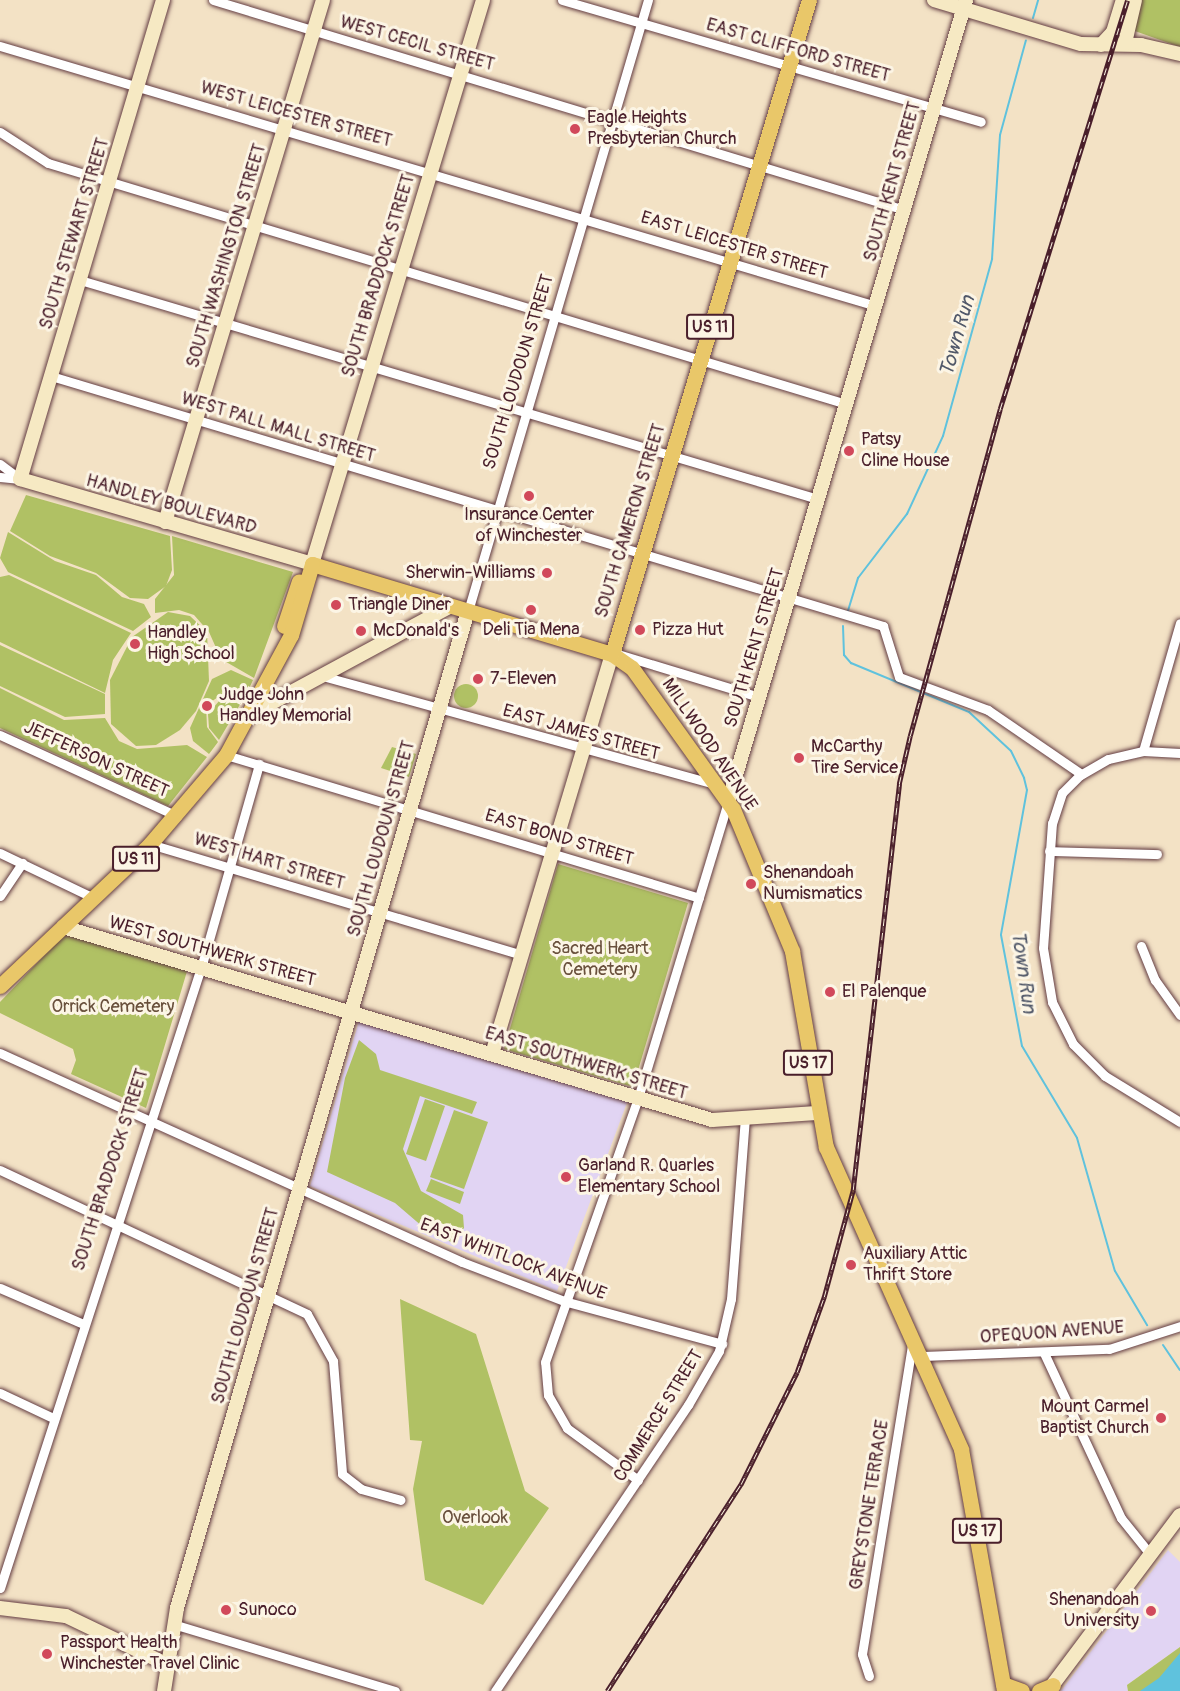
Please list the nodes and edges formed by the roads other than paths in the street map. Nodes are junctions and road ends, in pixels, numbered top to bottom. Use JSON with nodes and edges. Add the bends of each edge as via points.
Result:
{"nodes":[{"id":1,"x":163,"y":0,"type":"edge"},
{"id":2,"x":213,"y":0,"type":"edge"},
{"id":3,"x":323,"y":0,"type":"edge"},
{"id":4,"x":483,"y":0,"type":"edge"},
{"id":5,"x":562,"y":0,"type":"edge"},
{"id":6,"x":648,"y":0,"type":"edge"},
{"id":7,"x":809,"y":0,"type":"edge"},
{"id":8,"x":934,"y":0,"type":"edge"},
{"id":9,"x":1122,"y":0,"type":"edge"},
{"id":10,"x":1135,"y":0,"type":"edge"},
{"id":11,"x":965,"y":4,"type":"edge"},
{"id":12,"x":641,"y":22,"type":"junction"},
{"id":13,"x":314,"y":31,"type":"junction"},
{"id":14,"x":1125,"y":43,"type":"junction"},
{"id":15,"x":0,"y":46,"type":"edge"},
{"id":16,"x":1100,"y":46,"type":"junction"},
{"id":17,"x":1180,"y":54,"type":"edge"},
{"id":18,"x":789,"y":65,"type":"junction"},
{"id":19,"x":460,"y":73,"type":"junction"},
{"id":20,"x":138,"y":85,"type":"junction"},
{"id":21,"x":933,"y":108,"type":"junction"},
{"id":22,"x":612,"y":119,"type":"junction"},
{"id":23,"x":981,"y":122,"type":"dead end"},
{"id":24,"x":284,"y":129,"type":"junction"},
{"id":25,"x":0,"y":132,"type":"edge"},
{"id":26,"x":759,"y":165,"type":"junction"},
{"id":27,"x":430,"y":172,"type":"junction"},
{"id":28,"x":109,"y":182,"type":"junction"},
{"id":29,"x":904,"y":210,"type":"junction"},
{"id":30,"x":583,"y":218,"type":"junction"},
{"id":31,"x":255,"y":226,"type":"junction"},
{"id":32,"x":730,"y":262,"type":"junction"},
{"id":33,"x":401,"y":270,"type":"junction"},
{"id":34,"x":80,"y":280,"type":"junction"},
{"id":35,"x":876,"y":306,"type":"junction"},
{"id":36,"x":554,"y":317,"type":"junction"},
{"id":37,"x":225,"y":324,"type":"junction"},
{"id":38,"x":700,"y":361,"type":"junction"},
{"id":39,"x":371,"y":368,"type":"junction"},
{"id":40,"x":51,"y":376,"type":"junction"},
{"id":41,"x":846,"y":404,"type":"junction"},
{"id":42,"x":525,"y":414,"type":"junction"},
{"id":43,"x":196,"y":420,"type":"junction"},
{"id":44,"x":671,"y":457,"type":"junction"},
{"id":45,"x":0,"y":464,"type":"edge"},
{"id":46,"x":342,"y":465,"type":"junction"},
{"id":47,"x":0,"y":477,"type":"edge"},
{"id":48,"x":20,"y":479,"type":"junction"},
{"id":49,"x":818,"y":500,"type":"junction"},
{"id":50,"x":496,"y":512,"type":"junction"},
{"id":51,"x":165,"y":522,"type":"junction"},
{"id":52,"x":642,"y":555,"type":"junction"},
{"id":53,"x":312,"y":564,"type":"junction"},
{"id":54,"x":789,"y":598,"type":"junction"},
{"id":55,"x":451,"y":606,"type":"junction"},
{"id":56,"x":468,"y":611,"type":"junction"},
{"id":57,"x":1180,"y":623,"type":"edge"},
{"id":58,"x":612,"y":654,"type":"junction"},
{"id":59,"x":326,"y":677,"type":"junction"},
{"id":60,"x":759,"y":697,"type":"junction"},
{"id":61,"x":439,"y":709,"type":"junction"},
{"id":62,"x":251,"y":714,"type":"junction"},
{"id":63,"x":0,"y":735,"type":"edge"},
{"id":64,"x":583,"y":751,"type":"junction"},
{"id":65,"x":1143,"y":751,"type":"junction"},
{"id":66,"x":1180,"y":753,"type":"edge"},
{"id":67,"x":226,"y":755,"type":"junction"},
{"id":68,"x":259,"y":764,"type":"junction"},
{"id":69,"x":1081,"y":774,"type":"junction"},
{"id":70,"x":714,"y":784,"type":"junction"},
{"id":71,"x":728,"y":802,"type":"junction"},
{"id":72,"x":409,"y":810,"type":"junction"},
{"id":73,"x":177,"y":816,"type":"junction"},
{"id":74,"x":150,"y":844,"type":"junction"},
{"id":75,"x":1049,"y":850,"type":"junction"},
{"id":76,"x":0,"y":853,"type":"edge"},
{"id":77,"x":553,"y":853,"type":"junction"},
{"id":78,"x":1157,"y":854,"type":"dead end"},
{"id":79,"x":22,"y":863,"type":"junction"},
{"id":80,"x":229,"y":868,"type":"junction"},
{"id":81,"x":0,"y":896,"type":"edge"},
{"id":82,"x":94,"y":898,"type":"junction"},
{"id":83,"x":699,"y":898,"type":"junction"},
{"id":84,"x":379,"y":912,"type":"junction"},
{"id":85,"x":63,"y":927,"type":"junction"},
{"id":86,"x":1141,"y":946,"type":"dead end"},
{"id":87,"x":522,"y":955,"type":"junction"},
{"id":88,"x":198,"y":966,"type":"junction"},
{"id":89,"x":0,"y":986,"type":"edge"},
{"id":90,"x":350,"y":1011,"type":"junction"},
{"id":91,"x":1180,"y":1015,"type":"edge"},
{"id":92,"x":0,"y":1053,"type":"edge"},
{"id":93,"x":492,"y":1054,"type":"junction"},
{"id":94,"x":638,"y":1098,"type":"junction"},
{"id":95,"x":817,"y":1113,"type":"junction"},
{"id":96,"x":745,"y":1118,"type":"junction"},
{"id":97,"x":1179,"y":1119,"type":"edge"},
{"id":98,"x":150,"y":1121,"type":"junction"},
{"id":99,"x":0,"y":1170,"type":"edge"},
{"id":100,"x":299,"y":1188,"type":"junction"},
{"id":101,"x":114,"y":1223,"type":"junction"},
{"id":102,"x":2,"y":1291,"type":"edge"},
{"id":103,"x":269,"y":1292,"type":"junction"},
{"id":104,"x":564,"y":1301,"type":"junction"},
{"id":105,"x":81,"y":1323,"type":"junction"},
{"id":106,"x":1180,"y":1326,"type":"edge"},
{"id":107,"x":913,"y":1338,"type":"junction"},
{"id":108,"x":722,"y":1344,"type":"junction"},
{"id":109,"x":1044,"y":1353,"type":"junction"},
{"id":110,"x":923,"y":1356,"type":"junction"},
{"id":111,"x":0,"y":1393,"type":"edge"},
{"id":112,"x":51,"y":1417,"type":"junction"},
{"id":113,"x":638,"y":1480,"type":"junction"},
{"id":114,"x":400,"y":1500,"type":"dead end"},
{"id":115,"x":1180,"y":1515,"type":"edge"},
{"id":116,"x":1150,"y":1554,"type":"junction"},
{"id":117,"x":0,"y":1588,"type":"edge"},
{"id":118,"x":0,"y":1608,"type":"edge"},
{"id":119,"x":173,"y":1624,"type":"junction"},
{"id":120,"x":166,"y":1664,"type":"junction"},
{"id":121,"x":869,"y":1676,"type":"dead end"},
{"id":122,"x":1004,"y":1687,"type":"edge"},
{"id":123,"x":1046,"y":1689,"type":"edge"},
{"id":124,"x":164,"y":1691,"type":"edge"},
{"id":125,"x":395,"y":1691,"type":"edge"},
{"id":126,"x":495,"y":1691,"type":"edge"},
{"id":127,"x":1022,"y":1691,"type":"edge"}],
"edges":[{"from":1,"to":20,"type":"street","name":"SOUTH STEWART STREET"},
{"from":2,"to":13,"type":"street","name":"WEST CECIL STREET"},
{"from":3,"to":13,"type":"street","name":"SOUTH WASHINGTON STREET"},
{"from":4,"to":19,"type":"street","name":"SOUTH BRADDOCK STREET"},
{"from":5,"to":12,"type":"street","name":"EAST CLIFFORD STREET"},
{"from":6,"to":12,"type":"street","name":"SOUTH LOUDOUN STREET"},
{"from":7,"to":18,"type":"main road","name":"SOUTH CAMERON STREET","number":"US 11"},
{"from":8,"to":11,"type":"street"},
{"from":9,"to":16,"type":"street","via":[[1113,32]]},
{"from":10,"to":14,"type":"street"},
{"from":11,"to":16,"type":"street"},
{"from":11,"to":21,"type":"street","name":"SOUTH KENT STREET"},
{"from":12,"to":18,"type":"street","name":"EAST CLIFFORD STREET"},
{"from":12,"to":22,"type":"street","name":"SOUTH LOUDOUN STREET"},
{"from":13,"to":19,"type":"street","name":"WEST CECIL STREET"},
{"from":13,"to":24,"type":"street","name":"SOUTH WASHINGTON STREET"},
{"from":14,"to":16,"type":"street"},
{"from":14,"to":17,"type":"street"},
{"from":15,"to":20,"type":"street","name":"WEST LEICESTER STREET"},
{"from":18,"to":21,"type":"street","name":"EAST CLIFFORD STREET"},
{"from":18,"to":26,"type":"main road","name":"SOUTH CAMERON STREET","number":"US 11"},
{"from":19,"to":22,"type":"street","name":"WEST CECIL STREET"},
{"from":19,"to":27,"type":"street","name":"SOUTH BRADDOCK STREET"},
{"from":20,"to":24,"type":"street","name":"WEST LEICESTER STREET"},
{"from":20,"to":28,"type":"street","name":"SOUTH STEWART STREET"},
{"from":21,"to":23,"type":"street","name":"EAST CLIFFORD STREET"},
{"from":21,"to":29,"type":"street","name":"SOUTH KENT STREET"},
{"from":22,"to":26,"type":"street","name":"WEST CECIL STREET"},
{"from":22,"to":30,"type":"street","name":"SOUTH LOUDOUN STREET"},
{"from":24,"to":27,"type":"street","name":"WEST LEICESTER STREET"},
{"from":24,"to":31,"type":"street","name":"SOUTH WASHINGTON STREET"},
{"from":25,"to":28,"type":"street","via":[[42,160]]},
{"from":26,"to":29,"type":"street","name":"WEST CECIL STREET"},
{"from":26,"to":32,"type":"main road","name":"SOUTH CAMERON STREET","number":"US 11"},
{"from":27,"to":30,"type":"street","name":"WEST LEICESTER STREET"},
{"from":27,"to":33,"type":"street","name":"SOUTH BRADDOCK STREET"},
{"from":28,"to":31,"type":"street"},
{"from":28,"to":34,"type":"street","name":"SOUTH STEWART STREET"},
{"from":29,"to":35,"type":"street","name":"SOUTH KENT STREET"},
{"from":30,"to":32,"type":"street","name":"EAST LEICESTER STREET"},
{"from":30,"to":36,"type":"street","name":"SOUTH LOUDOUN STREET"},
{"from":31,"to":33,"type":"street"},
{"from":31,"to":37,"type":"street","name":"SOUTH WASHINGTON STREET"},
{"from":32,"to":35,"type":"street","name":"EAST LEICESTER STREET"},
{"from":32,"to":38,"type":"main road","name":"SOUTH CAMERON STREET","number":"US 11"},
{"from":33,"to":36,"type":"street"},
{"from":33,"to":39,"type":"street","name":"SOUTH BRADDOCK STREET"},
{"from":34,"to":37,"type":"street"},
{"from":34,"to":40,"type":"street","name":"SOUTH STEWART STREET"},
{"from":35,"to":41,"type":"street","name":"SOUTH KENT STREET"},
{"from":36,"to":38,"type":"street"},
{"from":36,"to":42,"type":"street","name":"SOUTH LOUDOUN STREET"},
{"from":37,"to":39,"type":"street"},
{"from":37,"to":43,"type":"street","name":"SOUTH WASHINGTON STREET"},
{"from":38,"to":41,"type":"street"},
{"from":38,"to":44,"type":"main road","name":"SOUTH CAMERON STREET","number":"US 11"},
{"from":39,"to":42,"type":"street"},
{"from":39,"to":46,"type":"street","name":"SOUTH BRADDOCK STREET"},
{"from":40,"to":43,"type":"street","name":"WEST PALL MALL STREET"},
{"from":40,"to":48,"type":"street","name":"SOUTH STEWART STREET"},
{"from":41,"to":49,"type":"street","name":"SOUTH KENT STREET"},
{"from":42,"to":44,"type":"street"},
{"from":42,"to":50,"type":"street","name":"SOUTH LOUDOUN STREET"},
{"from":43,"to":46,"type":"street","name":"WEST PALL MALL STREET"},
{"from":43,"to":51,"type":"street","name":"SOUTH WASHINGTON STREET"},
{"from":44,"to":49,"type":"street"},
{"from":44,"to":52,"type":"main road","name":"SOUTH CAMERON STREET","number":"US 11"},
{"from":45,"to":48,"type":"street","name":"HANDLEY BOULEVARD"},
{"from":46,"to":50,"type":"street","name":"WEST PALL MALL STREET"},
{"from":46,"to":53,"type":"street","name":"SOUTH BRADDOCK STREET"},
{"from":47,"to":48,"type":"street","name":"HANDLEY BOULEVARD"},
{"from":48,"to":51,"type":"street","name":"HANDLEY BOULEVARD"},
{"from":49,"to":54,"type":"street","name":"SOUTH KENT STREET"},
{"from":50,"to":52,"type":"street","name":"WEST PALL MALL STREET"},
{"from":50,"to":56,"type":"street","name":"SOUTH LOUDOUN STREET"},
{"from":51,"to":53,"type":"street","name":"HANDLEY BOULEVARD"},
{"from":52,"to":54,"type":"street","name":"WEST PALL MALL STREET"},
{"from":52,"to":58,"type":"main road","name":"SOUTH CAMERON STREET","number":"US 11"},
{"from":53,"to":55,"type":"main road"},
{"from":53,"to":62,"type":"main road","name":"SOUTH BRADDOCK STREET","number":"US 11","via":[[296,621]]},
{"from":54,"to":60,"type":"street","name":"SOUTH KENT STREET"},
{"from":54,"to":69,"type":"street","name":"WEST PALL MALL STREET","via":[[883,626],[899,677],[988,710]]},
{"from":55,"to":56,"type":"main road"},
{"from":55,"to":59,"type":"street"},
{"from":56,"to":58,"type":"main road"},
{"from":56,"to":61,"type":"street","name":"SOUTH LOUDOUN STREET"},
{"from":57,"to":65,"type":"street"},
{"from":58,"to":60,"type":"street"},
{"from":58,"to":64,"type":"street","name":"SOUTH CAMERON STREET"},
{"from":58,"to":70,"type":"main road","name":"MILLWOOD AVENUE","number":"US 17","via":[[632,668]]},
{"from":59,"to":61,"type":"street","name":"EAST JAMES STREET"},
{"from":59,"to":62,"type":"street"},
{"from":60,"to":71,"type":"street","name":"SOUTH KENT STREET"},
{"from":61,"to":64,"type":"street","name":"EAST JAMES STREET"},
{"from":61,"to":72,"type":"street","name":"SOUTH LOUDOUN STREET"},
{"from":62,"to":67,"type":"main road","number":"US 11"},
{"from":63,"to":73,"type":"street","name":"JEFFERSON STREET"},
{"from":64,"to":70,"type":"street","name":"EAST JAMES STREET"},
{"from":64,"to":77,"type":"street","name":"SOUTH CAMERON STREET"},
{"from":65,"to":66,"type":"street"},
{"from":65,"to":69,"type":"street","via":[[1107,759]]},
{"from":67,"to":68,"type":"street","name":"EAST BOND STREET"},
{"from":67,"to":73,"type":"main road","number":"US 11"},
{"from":68,"to":72,"type":"street","name":"EAST BOND STREET"},
{"from":68,"to":80,"type":"street","name":"SOUTH BRADDOCK STREET"},
{"from":69,"to":75,"type":"street","via":[[1057,804]]},
{"from":70,"to":71,"type":"main road","name":"MILLWOOD AVENUE","number":"US 17"},
{"from":71,"to":83,"type":"street","name":"SOUTH KENT STREET"},
{"from":71,"to":95,"type":"main road","name":"MILLWOOD AVENUE","number":"US 17","via":[[765,879],[792,951]]},
{"from":72,"to":77,"type":"street","name":"EAST BOND STREET"},
{"from":72,"to":84,"type":"street","name":"SOUTH LOUDOUN STREET"},
{"from":73,"to":74,"type":"main road","number":"US 11"},
{"from":74,"to":80,"type":"street","name":"WEST HART STREET"},
{"from":74,"to":82,"type":"main road","number":"US 11"},
{"from":75,"to":78,"type":"street"},
{"from":75,"to":97,"type":"street","via":[[1043,948],[1057,1017],[1091,1065]]},
{"from":76,"to":79,"type":"street"},
{"from":77,"to":83,"type":"street","name":"EAST BOND STREET"},
{"from":77,"to":87,"type":"street","name":"SOUTH CAMERON STREET"},
{"from":79,"to":81,"type":"street"},
{"from":79,"to":82,"type":"street"},
{"from":80,"to":84,"type":"street","name":"WEST HART STREET"},
{"from":80,"to":88,"type":"street","name":"SOUTH BRADDOCK STREET"},
{"from":82,"to":85,"type":"main road","number":"US 11"},
{"from":83,"to":94,"type":"street","name":"SOUTH KENT STREET"},
{"from":84,"to":87,"type":"street","name":"WEST HART STREET"},
{"from":84,"to":90,"type":"street","name":"SOUTH LOUDOUN STREET"},
{"from":85,"to":88,"type":"street","name":"WEST SOUTHWERK STREET"},
{"from":85,"to":89,"type":"main road","number":"US 11"},
{"from":86,"to":91,"type":"street","via":[[1155,980]]},
{"from":87,"to":93,"type":"street","name":"SOUTH CAMERON STREET"},
{"from":88,"to":90,"type":"street","name":"WEST SOUTHWERK STREET"},
{"from":88,"to":98,"type":"street","name":"SOUTH BRADDOCK STREET"},
{"from":90,"to":93,"type":"street","name":"EAST SOUTHWERK STREET"},
{"from":90,"to":100,"type":"street","name":"SOUTH LOUDOUN STREET"},
{"from":92,"to":98,"type":"street","name":"EAST WHITLOCK AVENUE"},
{"from":93,"to":94,"type":"street","name":"EAST SOUTHWERK STREET"},
{"from":94,"to":96,"type":"street","name":"EAST SOUTHWERK STREET","via":[[712,1119]]},
{"from":94,"to":104,"type":"street","name":"SOUTH KENT STREET"},
{"from":95,"to":96,"type":"street","name":"EAST SOUTHWERK STREET"},
{"from":95,"to":107,"type":"main road","name":"MILLWOOD AVENUE","number":"US 17","via":[[842,1186]]},
{"from":96,"to":108,"type":"street","name":"COMMERCE STREET","via":[[731,1299]]},
{"from":98,"to":100,"type":"street","name":"EAST WHITLOCK AVENUE"},
{"from":98,"to":101,"type":"street","name":"SOUTH BRADDOCK STREET"},
{"from":99,"to":101,"type":"street"},
{"from":100,"to":103,"type":"street","name":"SOUTH LOUDOUN STREET"},
{"from":100,"to":104,"type":"street","name":"EAST WHITLOCK AVENUE"},
{"from":101,"to":103,"type":"street"},
{"from":101,"to":105,"type":"street","name":"SOUTH BRADDOCK STREET"},
{"from":102,"to":105,"type":"street"},
{"from":103,"to":114,"type":"street","via":[[307,1314],[329,1347],[337,1379],[342,1474],[361,1489]]},
{"from":103,"to":119,"type":"street","name":"SOUTH LOUDOUN STREET"},
{"from":104,"to":108,"type":"street","name":"EAST WHITLOCK AVENUE"},
{"from":104,"to":113,"type":"street","name":"SOUTH KENT STREET","via":[[544,1362],[553,1406],[576,1436]]},
{"from":105,"to":112,"type":"street","name":"SOUTH BRADDOCK STREET"},
{"from":106,"to":109,"type":"street","name":"OPEQUON AVENUE","via":[[1125,1347]]},
{"from":107,"to":110,"type":"main road","name":"MILLWOOD AVENUE","number":"US 17"},
{"from":107,"to":121,"type":"street","name":"GREYSTONE TERRACE","via":[[862,1654]]},
{"from":108,"to":113,"type":"street","name":"COMMERCE STREET"},
{"from":109,"to":110,"type":"street","name":"OPEQUON AVENUE"},
{"from":109,"to":116,"type":"street","via":[[1121,1518]]},
{"from":110,"to":122,"type":"main road","name":"MILLWOOD AVENUE","number":"US 17","via":[[961,1449]]},
{"from":111,"to":112,"type":"street"},
{"from":112,"to":117,"type":"street","name":"SOUTH BRADDOCK STREET"},
{"from":113,"to":126,"type":"street","name":"COMMERCE STREET"},
{"from":115,"to":116,"type":"street"},
{"from":116,"to":123,"type":"street"},
{"from":118,"to":120,"type":"street","via":[[66,1616]]},
{"from":119,"to":120,"type":"street","name":"SOUTH LOUDOUN STREET"},
{"from":119,"to":125,"type":"street"},
{"from":120,"to":124,"type":"street","name":"SOUTH LOUDOUN STREET"},
{"from":122,"to":127,"type":"main road"}]}
